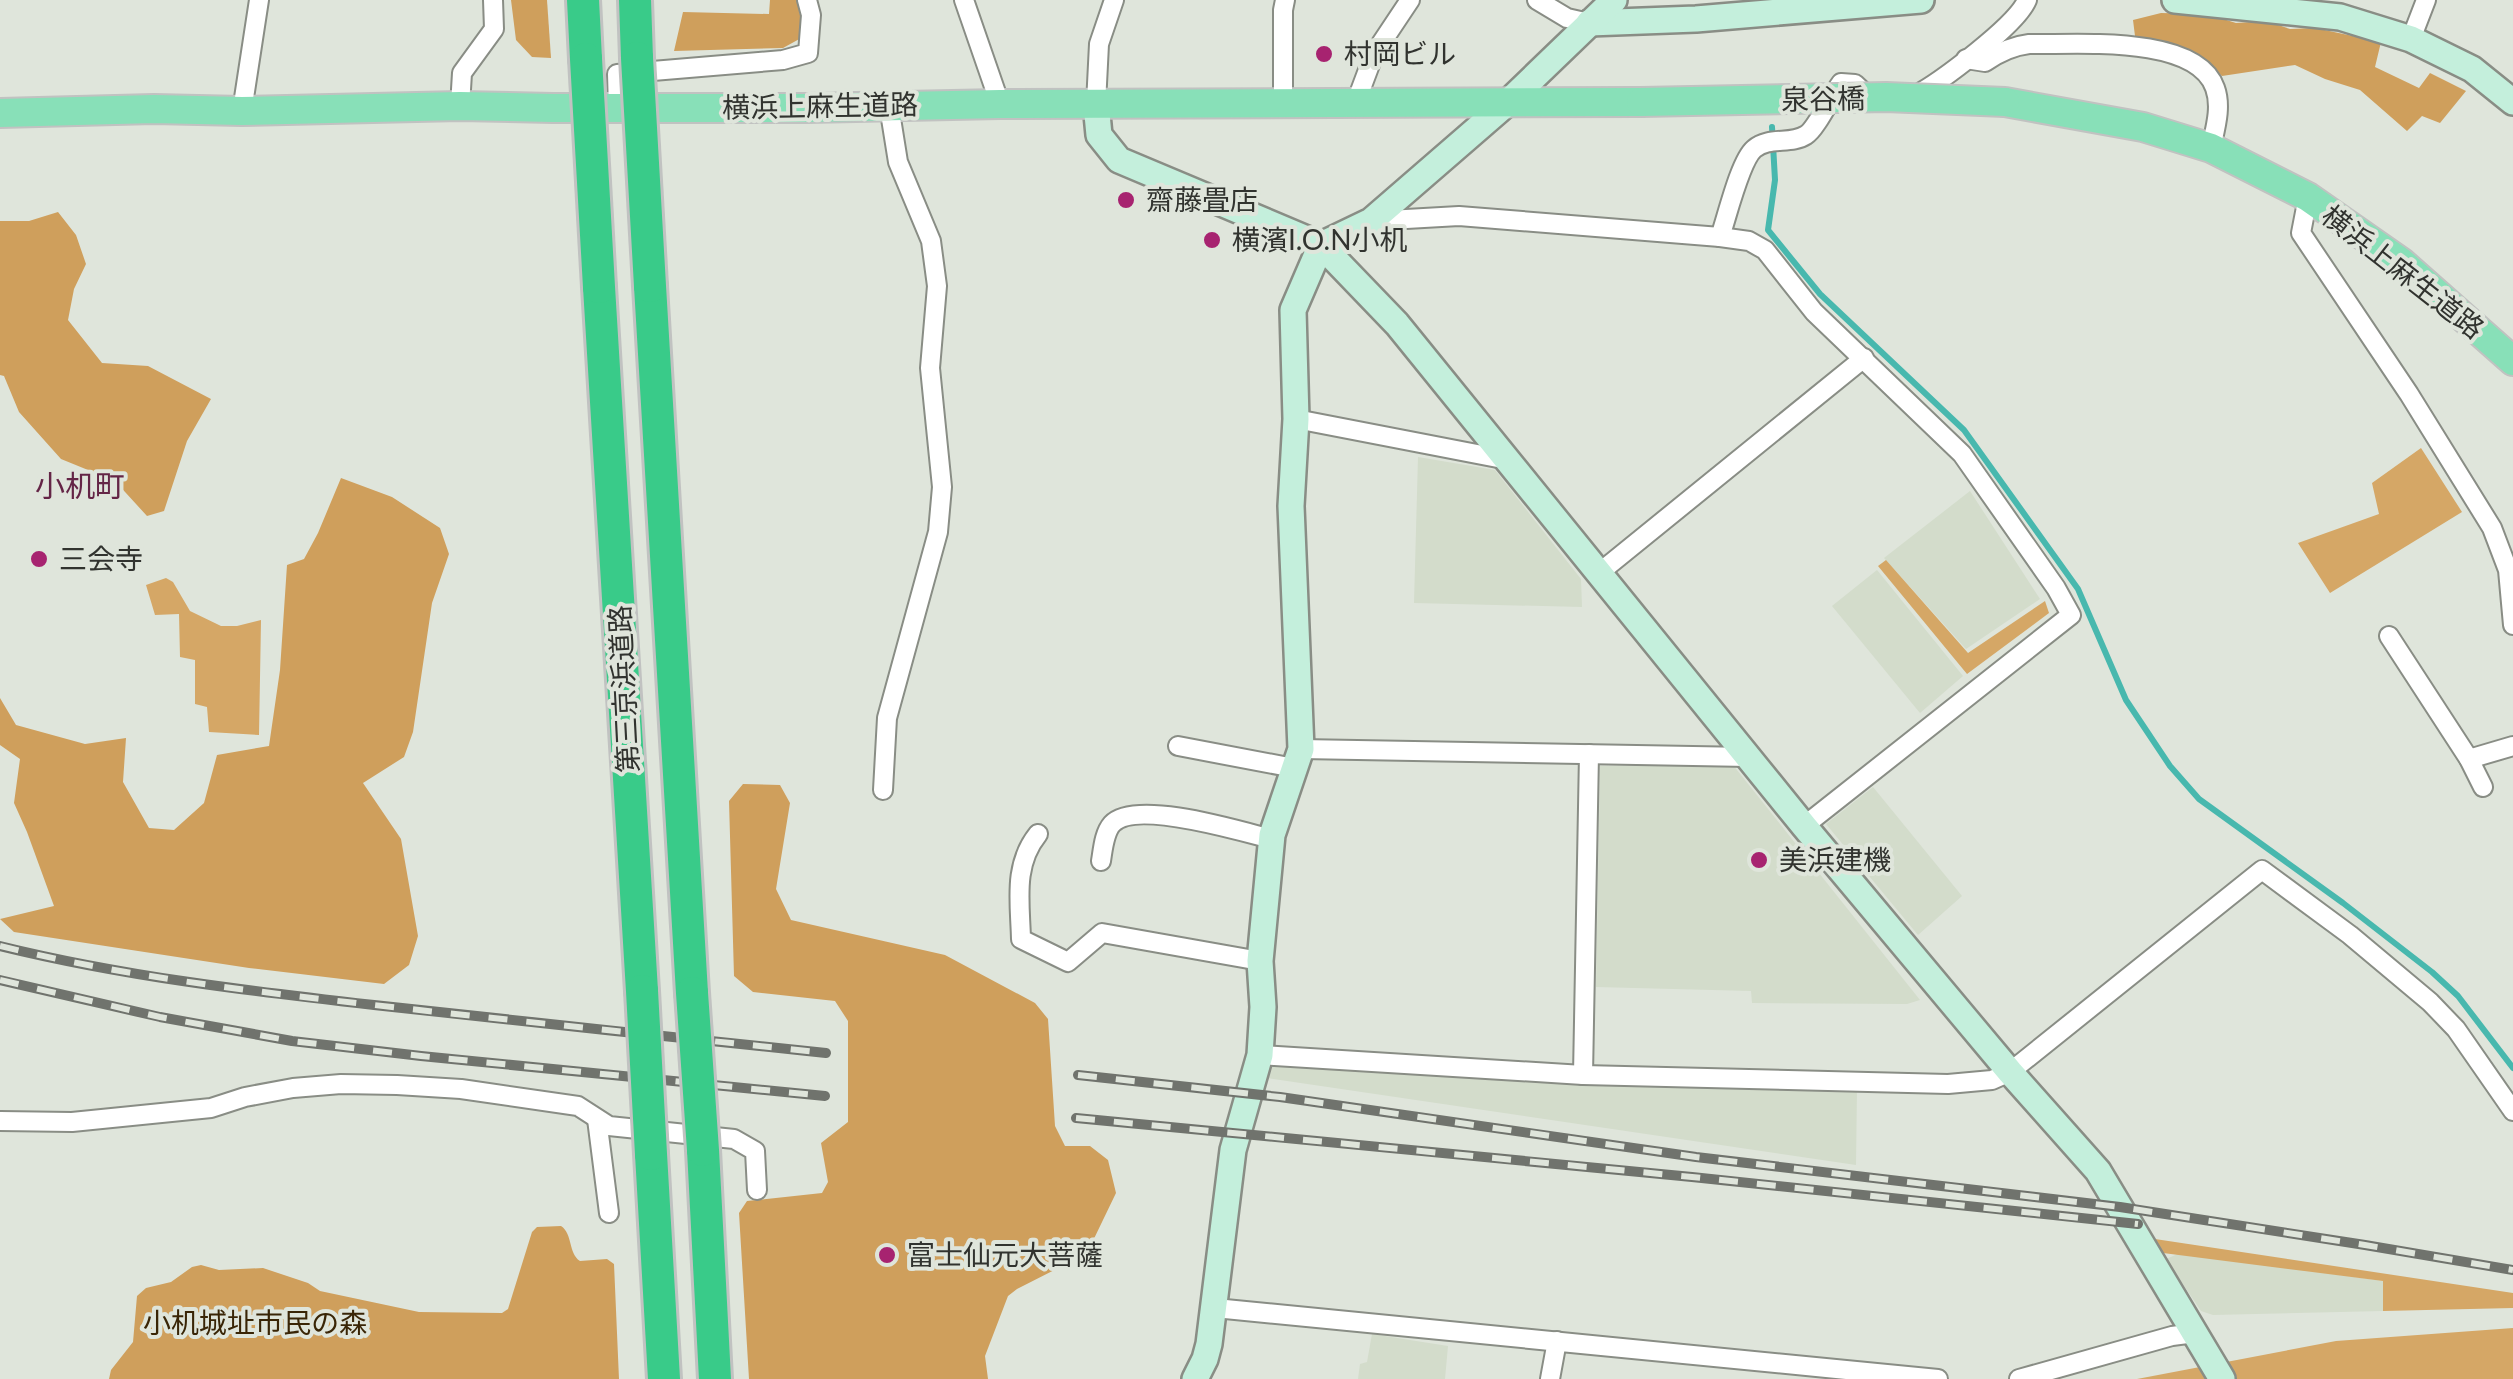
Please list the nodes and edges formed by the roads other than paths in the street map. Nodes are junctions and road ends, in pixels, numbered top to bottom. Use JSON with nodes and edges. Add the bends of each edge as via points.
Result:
{"nodes":[{"id":1,"x":259,"y":0,"type":"edge"},
{"id":2,"x":493,"y":0,"type":"edge"},
{"id":3,"x":582,"y":0,"type":"edge"},
{"id":4,"x":635,"y":0,"type":"edge"},
{"id":5,"x":807,"y":0,"type":"edge"},
{"id":6,"x":964,"y":0,"type":"edge"},
{"id":7,"x":1114,"y":0,"type":"edge"},
{"id":8,"x":1286,"y":0,"type":"edge"},
{"id":9,"x":1410,"y":0,"type":"edge"},
{"id":10,"x":1537,"y":0,"type":"edge"},
{"id":11,"x":1614,"y":0,"type":"edge"},
{"id":12,"x":1922,"y":0,"type":"edge"},
{"id":13,"x":2027,"y":0,"type":"edge"},
{"id":14,"x":2175,"y":0,"type":"edge"},
{"id":15,"x":2426,"y":0,"type":"edge"},
{"id":16,"x":1588,"y":23,"type":"junction"},
{"id":17,"x":2411,"y":38,"type":"junction"},
{"id":18,"x":1966,"y":58,"type":"junction"},
{"id":19,"x":1356,"y":102,"type":"junction"},
{"id":20,"x":1641,"y":102,"type":"joint"},
{"id":21,"x":2005,"y":102,"type":"joint"},
{"id":22,"x":2513,"y":102,"type":"edge"},
{"id":23,"x":1282,"y":103,"type":"junction"},
{"id":24,"x":1000,"y":104,"type":"junction"},
{"id":25,"x":1096,"y":104,"type":"junction"},
{"id":26,"x":1506,"y":104,"type":"junction"},
{"id":27,"x":460,"y":106,"type":"junction"},
{"id":28,"x":889,"y":106,"type":"junction"},
{"id":29,"x":618,"y":108,"type":"junction"},
{"id":30,"x":242,"y":111,"type":"junction"},
{"id":31,"x":0,"y":113,"type":"edge"},
{"id":32,"x":2211,"y":148,"type":"junction"},
{"id":33,"x":2308,"y":197,"type":"junction"},
{"id":34,"x":1371,"y":221,"type":"junction"},
{"id":35,"x":1720,"y":237,"type":"junction"},
{"id":36,"x":1322,"y":245,"type":"junction"},
{"id":37,"x":1864,"y":358,"type":"junction"},
{"id":38,"x":2513,"y":360,"type":"edge"},
{"id":39,"x":1296,"y":419,"type":"junction"},
{"id":40,"x":1508,"y":460,"type":"junction"},
{"id":41,"x":1599,"y":573,"type":"junction"},
{"id":42,"x":2513,"y":625,"type":"edge"},
{"id":43,"x":2389,"y":636,"type":"dead end"},
{"id":44,"x":1178,"y":746,"type":"dead end"},
{"id":45,"x":2513,"y":746,"type":"edge"},
{"id":46,"x":1589,"y":754,"type":"junction"},
{"id":47,"x":1297,"y":758,"type":"junction"},
{"id":48,"x":1749,"y":758,"type":"junction"},
{"id":49,"x":2469,"y":758,"type":"junction"},
{"id":50,"x":2483,"y":787,"type":"dead end"},
{"id":51,"x":884,"y":790,"type":"dead end"},
{"id":52,"x":1804,"y":826,"type":"junction"},
{"id":53,"x":1038,"y":834,"type":"dead end"},
{"id":54,"x":1272,"y":839,"type":"junction"},
{"id":55,"x":1101,"y":861,"type":"dead end"},
{"id":56,"x":1260,"y":961,"type":"junction"},
{"id":57,"x":1260,"y":1055,"type":"junction"},
{"id":58,"x":2010,"y":1072,"type":"junction"},
{"id":59,"x":1582,"y":1075,"type":"junction"},
{"id":60,"x":2513,"y":1111,"type":"edge"},
{"id":61,"x":597,"y":1119,"type":"junction"},
{"id":62,"x":0,"y":1121,"type":"edge"},
{"id":63,"x":756,"y":1190,"type":"dead end"},
{"id":64,"x":609,"y":1212,"type":"dead end"},
{"id":65,"x":1215,"y":1308,"type":"junction"},
{"id":66,"x":1556,"y":1341,"type":"junction"},
{"id":67,"x":2200,"y":1341,"type":"junction"},
{"id":68,"x":664,"y":1379,"type":"edge"},
{"id":69,"x":715,"y":1379,"type":"edge"},
{"id":70,"x":1195,"y":1379,"type":"edge"},
{"id":71,"x":1550,"y":1379,"type":"edge"},
{"id":72,"x":1938,"y":1379,"type":"edge"},
{"id":73,"x":2018,"y":1379,"type":"edge"},
{"id":74,"x":2222,"y":1379,"type":"edge"}],
"edges":[{"from":1,"to":30,"type":"street"},
{"from":2,"to":27,"type":"street","via":[[494,29],[462,73]]},
{"from":3,"to":68,"type":"highway","name":"第三京浜道路","bridge":true},
{"from":4,"to":69,"type":"highway","name":"第三京浜道路","bridge":true},
{"from":5,"to":29,"type":"street","via":[[808,53],[617,74]]},
{"from":6,"to":24,"type":"street"},
{"from":7,"to":25,"type":"street","via":[[1099,44]]},
{"from":8,"to":23,"type":"street"},
{"from":9,"to":19,"type":"street","via":[[1374,54]]},
{"from":10,"to":16,"type":"street"},
{"from":11,"to":16,"type":"street"},
{"from":12,"to":16,"type":"street"},
{"from":13,"to":18,"type":"street","via":[[2013,21]]},
{"from":14,"to":17,"type":"street","via":[[2340,17]]},
{"from":15,"to":17,"type":"street"},
{"from":16,"to":26,"type":"street"},
{"from":17,"to":22,"type":"street","via":[[2472,68]]},
{"from":18,"to":32,"type":"street","via":[[1985,62],[2029,44],[2128,46],[2188,59],[2215,85]]},
{"from":18,"to":35,"type":"street","via":[[1900,102],[1876,104],[1855,84],[1841,83],[1815,129],[1752,150]]},
{"from":19,"to":23,"type":"main road","name":"横浜上麻生道路"},
{"from":19,"to":26,"type":"main road","name":"横浜上麻生道路"},
{"from":20,"to":21,"type":"main road","name":"泉谷橋","bridge":true},
{"from":20,"to":26,"type":"main road","name":"横浜上麻生道路"},
{"from":21,"to":32,"type":"main road","name":"横浜上麻生道路","via":[[2143,127]]},
{"from":23,"to":25,"type":"main road","name":"横浜上麻生道路"},
{"from":24,"to":25,"type":"main road","name":"横浜上麻生道路"},
{"from":24,"to":28,"type":"main road","name":"横浜上麻生道路"},
{"from":25,"to":36,"type":"street","via":[[1100,135],[1119,160]]},
{"from":26,"to":34,"type":"street"},
{"from":27,"to":29,"type":"main road","name":"横浜上麻生道路"},
{"from":27,"to":30,"type":"main road","name":"横浜上麻生道路"},
{"from":28,"to":29,"type":"main road","name":"横浜上麻生道路"},
{"from":28,"to":51,"type":"street","via":[[898,162],[931,241],[937,286],[930,368],[942,487],[938,532],[886,718]]},
{"from":30,"to":31,"type":"main road","name":"横浜上麻生道路"},
{"from":32,"to":33,"type":"main road","name":"横浜上麻生道路"},
{"from":33,"to":38,"type":"main road","name":"横浜上麻生道路","via":[[2401,262]]},
{"from":33,"to":42,"type":"street","via":[[2301,234],[2492,528],[2508,570]]},
{"from":34,"to":35,"type":"street","via":[[1458,216]]},
{"from":34,"to":36,"type":"street"},
{"from":35,"to":37,"type":"street","via":[[1765,250],[1814,312]]},
{"from":36,"to":39,"type":"street","via":[[1294,310]]},
{"from":36,"to":40,"type":"street","via":[[1398,324]]},
{"from":37,"to":41,"type":"street"},
{"from":37,"to":52,"type":"street","via":[[1962,454],[2070,616]]},
{"from":39,"to":40,"type":"street"},
{"from":39,"to":47,"type":"street","via":[[1290,506],[1302,733]]},
{"from":40,"to":41,"type":"street"},
{"from":41,"to":48,"type":"street"},
{"from":43,"to":49,"type":"street"},
{"from":44,"to":47,"type":"street"},
{"from":45,"to":49,"type":"street"},
{"from":46,"to":47,"type":"street"},
{"from":46,"to":48,"type":"street"},
{"from":46,"to":59,"type":"street"},
{"from":47,"to":54,"type":"street"},
{"from":48,"to":52,"type":"street"},
{"from":49,"to":50,"type":"street"},
{"from":52,"to":58,"type":"street"},
{"from":53,"to":56,"type":"street","via":[[1027,847],[1019,883],[1021,939],[1068,962],[1102,933]]},
{"from":54,"to":55,"type":"street","via":[[1191,819],[1120,816],[1108,828]]},
{"from":54,"to":56,"type":"street"},
{"from":56,"to":57,"type":"street"},
{"from":57,"to":59,"type":"street"},
{"from":57,"to":65,"type":"street","via":[[1233,1150]]},
{"from":58,"to":59,"type":"street","via":[[1948,1084]]},
{"from":58,"to":60,"type":"street","via":[[2262,870],[2430,1002]]},
{"from":58,"to":67,"type":"street","via":[[2098,1171]]},
{"from":61,"to":62,"type":"street","via":[[578,1106],[519,1097],[341,1084],[182,1112]]},
{"from":61,"to":63,"type":"street","via":[[609,1126],[734,1139],[755,1151]]},
{"from":61,"to":64,"type":"street"},
{"from":65,"to":66,"type":"street"},
{"from":65,"to":70,"type":"street"},
{"from":66,"to":71,"type":"street"},
{"from":66,"to":72,"type":"street"},
{"from":67,"to":73,"type":"street","via":[[2172,1336]]},
{"from":67,"to":74,"type":"street"}]}
